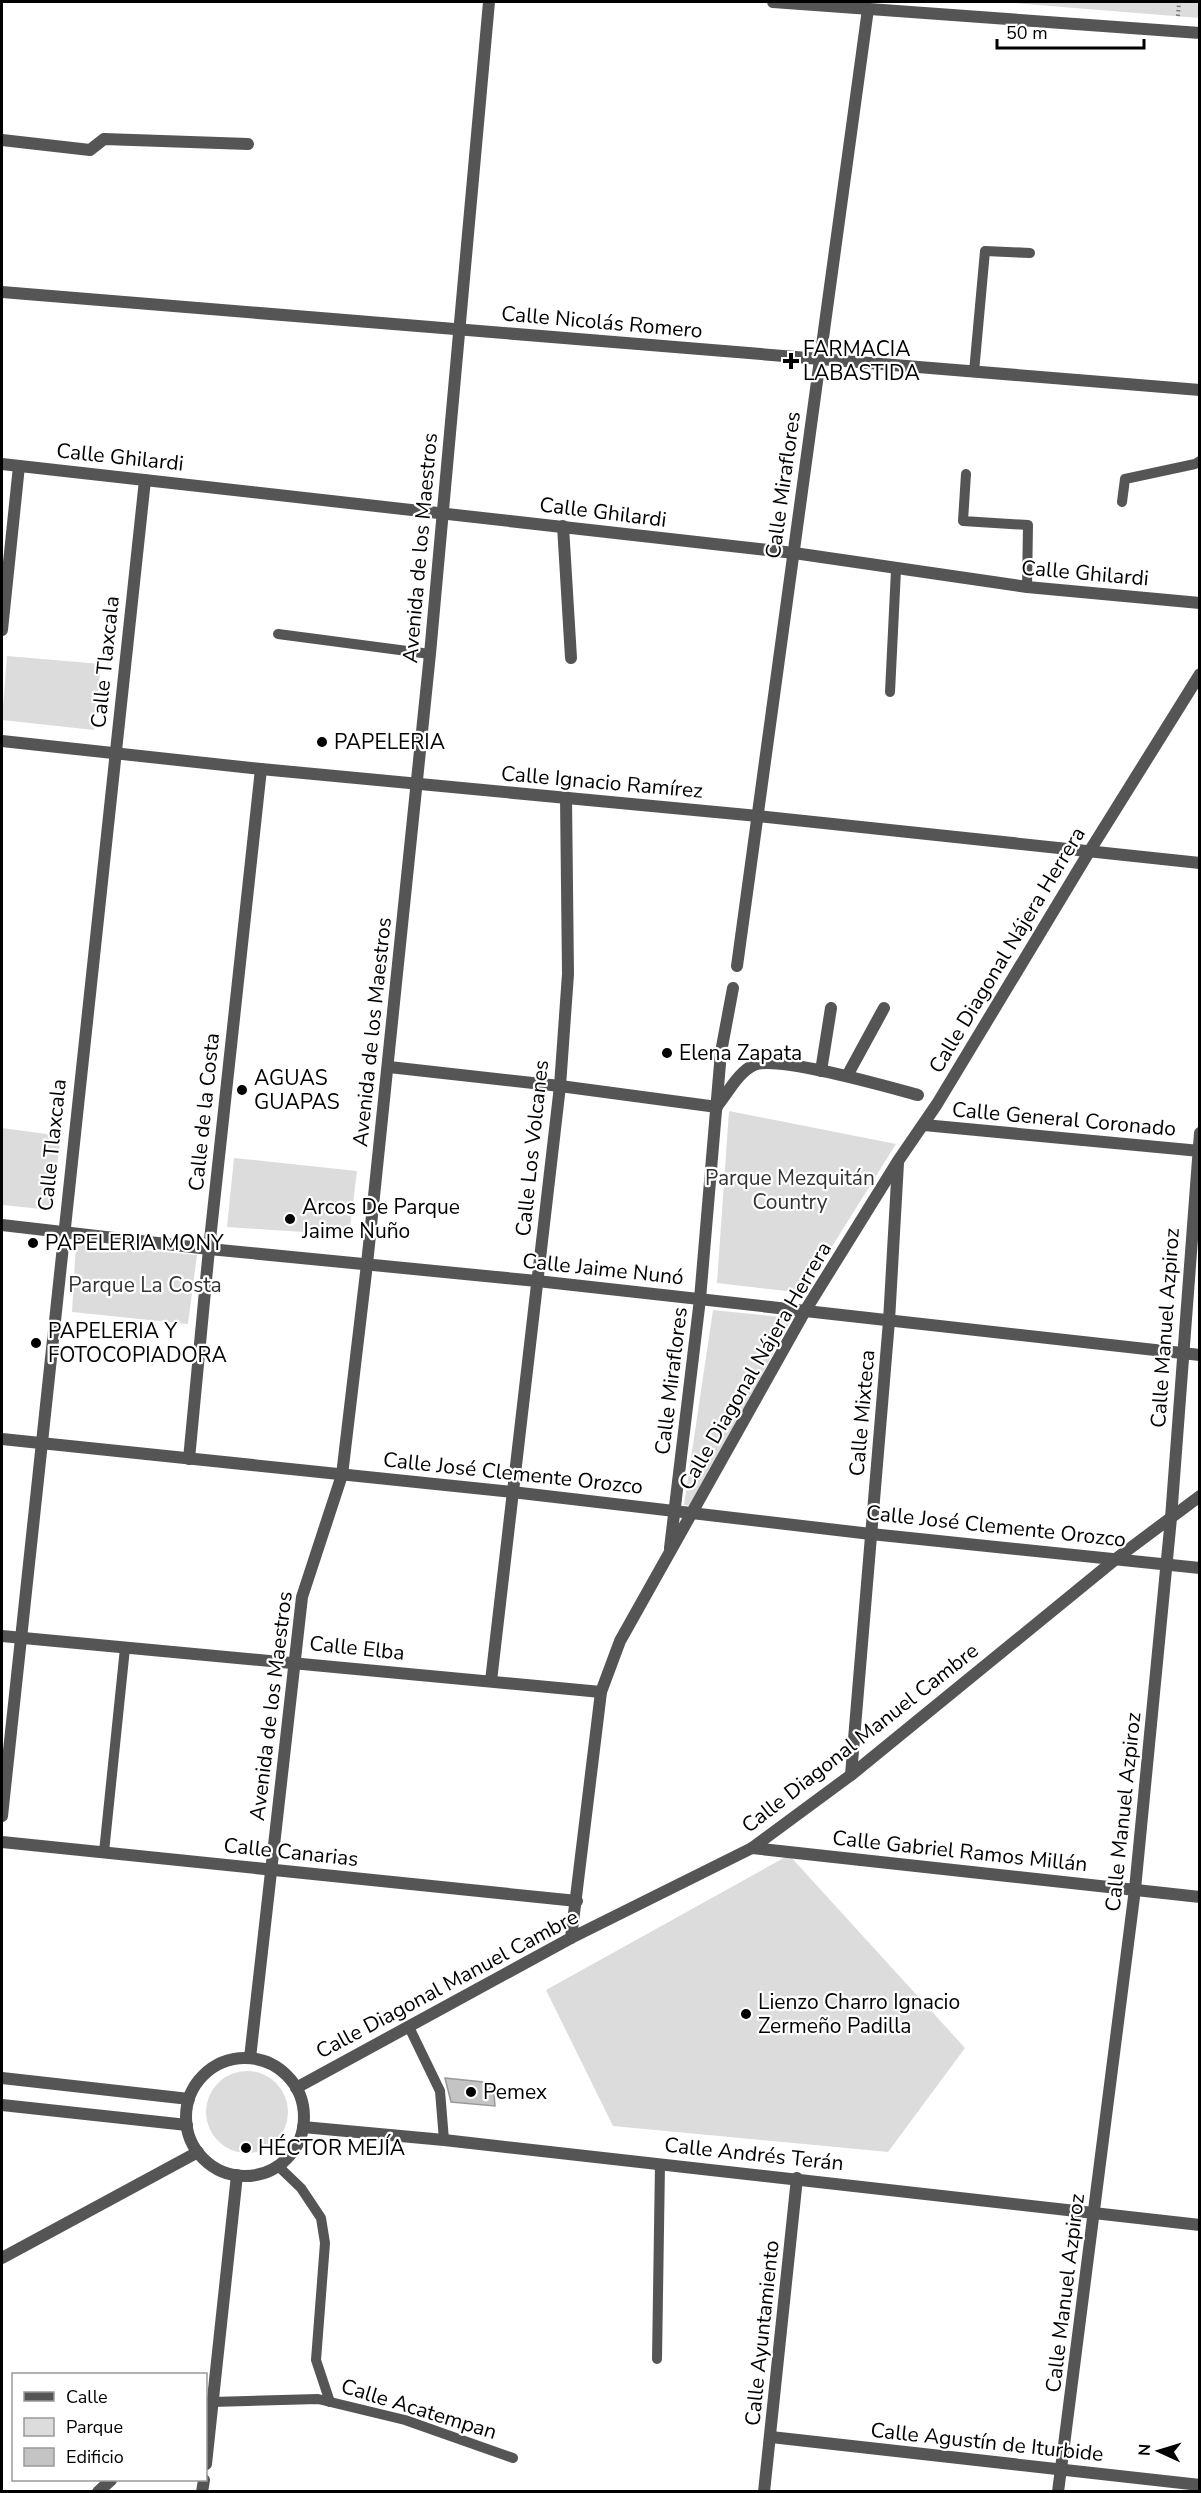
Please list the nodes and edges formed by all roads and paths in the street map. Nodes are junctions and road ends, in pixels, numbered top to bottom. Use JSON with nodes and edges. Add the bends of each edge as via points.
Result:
{"nodes":[{"id":1,"x":489,"y":2,"type":"edge"},
{"id":2,"x":772,"y":2,"type":"edge"},
{"id":3,"x":868,"y":9,"type":"junction"},
{"id":4,"x":1200,"y":33,"type":"edge"},
{"id":5,"x":2,"y":140,"type":"edge"},
{"id":6,"x":248,"y":144,"type":"dead end"},
{"id":7,"x":1030,"y":253,"type":"dead end"},
{"id":8,"x":2,"y":292,"type":"edge"},
{"id":9,"x":460,"y":330,"type":"junction"},
{"id":10,"x":819,"y":359,"type":"junction"},
{"id":11,"x":974,"y":372,"type":"junction"},
{"id":12,"x":1200,"y":390,"type":"edge"},
{"id":13,"x":1200,"y":461,"type":"edge"},
{"id":14,"x":2,"y":464,"type":"edge"},
{"id":15,"x":19,"y":466,"type":"junction"},
{"id":16,"x":966,"y":474,"type":"dead end"},
{"id":17,"x":145,"y":480,"type":"junction"},
{"id":18,"x":1122,"y":502,"type":"dead end"},
{"id":19,"x":443,"y":514,"type":"junction"},
{"id":20,"x":563,"y":526,"type":"junction"},
{"id":21,"x":794,"y":554,"type":"junction"},
{"id":22,"x":896,"y":570,"type":"junction"},
{"id":23,"x":1027,"y":587,"type":"junction"},
{"id":24,"x":1200,"y":603,"type":"edge"},
{"id":25,"x":2,"y":630,"type":"edge"},
{"id":26,"x":278,"y":634,"type":"dead end"},
{"id":27,"x":430,"y":654,"type":"junction"},
{"id":28,"x":571,"y":658,"type":"dead end"},
{"id":29,"x":1200,"y":674,"type":"edge"},
{"id":30,"x":890,"y":692,"type":"dead end"},
{"id":31,"x":2,"y":741,"type":"edge"},
{"id":32,"x":115,"y":753,"type":"junction"},
{"id":33,"x":261,"y":769,"type":"junction"},
{"id":34,"x":417,"y":784,"type":"junction"},
{"id":35,"x":566,"y":797,"type":"junction"},
{"id":36,"x":758,"y":816,"type":"junction"},
{"id":37,"x":1089,"y":852,"type":"junction"},
{"id":38,"x":1200,"y":863,"type":"edge"},
{"id":39,"x":737,"y":966,"type":"dead end"},
{"id":40,"x":733,"y":988,"type":"dead end"},
{"id":41,"x":831,"y":1008,"type":"dead end"},
{"id":42,"x":884,"y":1008,"type":"dead end"},
{"id":43,"x":388,"y":1067,"type":"junction"},
{"id":44,"x":821,"y":1071,"type":"junction"},
{"id":45,"x":847,"y":1076,"type":"junction"},
{"id":46,"x":560,"y":1086,"type":"junction"},
{"id":47,"x":918,"y":1095,"type":"dead end"},
{"id":48,"x":717,"y":1107,"type":"junction"},
{"id":49,"x":924,"y":1125,"type":"junction"},
{"id":50,"x":1200,"y":1133,"type":"edge"},
{"id":51,"x":1199,"y":1151,"type":"edge"},
{"id":52,"x":898,"y":1161,"type":"junction"},
{"id":53,"x":2,"y":1225,"type":"edge"},
{"id":54,"x":63,"y":1232,"type":"junction"},
{"id":55,"x":209,"y":1250,"type":"junction"},
{"id":56,"x":367,"y":1264,"type":"junction"},
{"id":57,"x":537,"y":1281,"type":"junction"},
{"id":58,"x":700,"y":1299,"type":"junction"},
{"id":59,"x":806,"y":1311,"type":"junction"},
{"id":60,"x":889,"y":1321,"type":"junction"},
{"id":61,"x":1183,"y":1353,"type":"junction"},
{"id":62,"x":1200,"y":1355,"type":"edge"},
{"id":63,"x":2,"y":1439,"type":"edge"},
{"id":64,"x":41,"y":1443,"type":"junction"},
{"id":65,"x":189,"y":1459,"type":"junction"},
{"id":66,"x":342,"y":1475,"type":"junction"},
{"id":67,"x":512,"y":1492,"type":"junction"},
{"id":68,"x":1200,"y":1496,"type":"edge"},
{"id":69,"x":675,"y":1510,"type":"junction"},
{"id":70,"x":693,"y":1513,"type":"junction"},
{"id":71,"x":1171,"y":1518,"type":"junction"},
{"id":72,"x":871,"y":1534,"type":"junction"},
{"id":73,"x":669,"y":1553,"type":"junction"},
{"id":74,"x":1117,"y":1558,"type":"junction"},
{"id":75,"x":1166,"y":1563,"type":"junction"},
{"id":76,"x":1200,"y":1568,"type":"edge"},
{"id":77,"x":2,"y":1636,"type":"edge"},
{"id":78,"x":21,"y":1639,"type":"junction"},
{"id":79,"x":125,"y":1648,"type":"junction"},
{"id":80,"x":293,"y":1662,"type":"junction"},
{"id":81,"x":491,"y":1681,"type":"junction"},
{"id":82,"x":602,"y":1692,"type":"junction"},
{"id":83,"x":850,"y":1775,"type":"junction"},
{"id":84,"x":2,"y":1816,"type":"edge"},
{"id":85,"x":2,"y":1842,"type":"edge"},
{"id":86,"x":752,"y":1848,"type":"junction"},
{"id":87,"x":104,"y":1852,"type":"junction"},
{"id":88,"x":271,"y":1869,"type":"junction"},
{"id":89,"x":1135,"y":1890,"type":"junction"},
{"id":90,"x":1200,"y":1897,"type":"edge"},
{"id":91,"x":577,"y":1901,"type":"junction"},
{"id":92,"x":572,"y":1938,"type":"junction"},
{"id":93,"x":409,"y":2027,"type":"junction"},
{"id":94,"x":250,"y":2058,"type":"junction"},
{"id":95,"x":2,"y":2078,"type":"edge"},
{"id":96,"x":296,"y":2088,"type":"junction"},
{"id":97,"x":189,"y":2099,"type":"junction"},
{"id":98,"x":2,"y":2105,"type":"edge"},
{"id":99,"x":187,"y":2125,"type":"junction"},
{"id":100,"x":303,"y":2127,"type":"junction"},
{"id":101,"x":444,"y":2140,"type":"junction"},
{"id":102,"x":198,"y":2152,"type":"junction"},
{"id":103,"x":660,"y":2164,"type":"junction"},
{"id":104,"x":278,"y":2166,"type":"junction"},
{"id":105,"x":237,"y":2175,"type":"junction"},
{"id":106,"x":797,"y":2178,"type":"junction"},
{"id":107,"x":1095,"y":2213,"type":"junction"},
{"id":108,"x":1200,"y":2224,"type":"edge"},
{"id":109,"x":2,"y":2259,"type":"edge"},
{"id":110,"x":657,"y":2359,"type":"dead end"},
{"id":111,"x":330,"y":2402,"type":"junction"},
{"id":112,"x":209,"y":2403,"type":"edge"},
{"id":113,"x":771,"y":2437,"type":"junction"},
{"id":114,"x":207,"y":2444,"type":"edge"},
{"id":115,"x":513,"y":2458,"type":"dead end"},
{"id":116,"x":1061,"y":2469,"type":"junction"},
{"id":117,"x":110,"y":2481,"type":"edge"},
{"id":118,"x":1200,"y":2484,"type":"edge"},
{"id":119,"x":98,"y":2492,"type":"edge"},
{"id":120,"x":764,"y":2492,"type":"edge"},
{"id":121,"x":1058,"y":2492,"type":"edge"}],
"edges":[{"from":1,"to":9,"type":"street","name":"Avenida de los Maestros"},
{"from":2,"to":3,"type":"street"},
{"from":3,"to":4,"type":"street"},
{"from":3,"to":10,"type":"street","name":"Calle Miraflores"},
{"from":5,"to":6,"type":"street","via":[[90,150],[104,139]]},
{"from":7,"to":11,"type":"lane","via":[[985,251]]},
{"from":8,"to":9,"type":"street","name":"Calle Nicolás Romero"},
{"from":9,"to":10,"type":"street","name":"Calle Nicolás Romero"},
{"from":9,"to":19,"type":"street","name":"Avenida de los Maestros"},
{"from":10,"to":11,"type":"street","name":"Calle Nicolás Romero"},
{"from":10,"to":21,"type":"street","name":"Calle Miraflores"},
{"from":11,"to":12,"type":"street","name":"Calle Nicolás Romero"},
{"from":13,"to":18,"type":"lane","via":[[1125,479]]},
{"from":14,"to":15,"type":"street","name":"Calle Ghilardi"},
{"from":15,"to":17,"type":"street","name":"Calle Ghilardi"},
{"from":15,"to":25,"type":"street"},
{"from":16,"to":23,"type":"lane","via":[[963,521],[1028,525]]},
{"from":17,"to":19,"type":"street","name":"Calle Ghilardi"},
{"from":17,"to":32,"type":"street","name":"Calle Tlaxcala"},
{"from":19,"to":20,"type":"street","name":"Calle Ghilardi"},
{"from":19,"to":27,"type":"street","name":"Avenida de los Maestros"},
{"from":20,"to":21,"type":"street","name":"Calle Ghilardi"},
{"from":20,"to":28,"type":"street"},
{"from":21,"to":22,"type":"street","name":"Calle Ghilardi"},
{"from":21,"to":36,"type":"street","name":"Calle Miraflores"},
{"from":22,"to":23,"type":"street","name":"Calle Ghilardi"},
{"from":22,"to":30,"type":"lane"},
{"from":23,"to":24,"type":"street","name":"Calle Ghilardi"},
{"from":26,"to":27,"type":"lane"},
{"from":27,"to":34,"type":"street","name":"Avenida de los Maestros"},
{"from":29,"to":37,"type":"street","name":"Calle Diagonal Nájera Herrera"},
{"from":31,"to":32,"type":"street","name":"Calle Ignacio Ramírez"},
{"from":32,"to":33,"type":"street","name":"Calle Ignacio Ramírez"},
{"from":32,"to":54,"type":"street","name":"Calle Tlaxcala"},
{"from":33,"to":34,"type":"street","name":"Calle Ignacio Ramírez"},
{"from":33,"to":55,"type":"street","name":"Calle de la Costa"},
{"from":34,"to":35,"type":"street","name":"Calle Ignacio Ramírez"},
{"from":34,"to":43,"type":"street","name":"Avenida de los Maestros"},
{"from":35,"to":36,"type":"street","name":"Calle Ignacio Ramírez"},
{"from":35,"to":46,"type":"street","name":"Calle Los Volcanes","via":[[568,974]]},
{"from":36,"to":37,"type":"street","name":"Calle Ignacio Ramírez"},
{"from":36,"to":39,"type":"street","name":"Calle Miraflores"},
{"from":37,"to":38,"type":"street","name":"Calle Ignacio Ramírez"},
{"from":37,"to":49,"type":"street","name":"Calle Diagonal Nájera Herrera"},
{"from":40,"to":48,"type":"street","name":"Calle Miraflores","via":[[721,1052]]},
{"from":41,"to":44,"type":"street"},
{"from":42,"to":45,"type":"street"},
{"from":43,"to":46,"type":"street"},
{"from":43,"to":56,"type":"street","name":"Avenida de los Maestros"},
{"from":44,"to":45,"type":"street"},
{"from":44,"to":48,"type":"street","via":[[756,1064],[744,1072]]},
{"from":45,"to":47,"type":"street"},
{"from":46,"to":48,"type":"street"},
{"from":46,"to":57,"type":"street","name":"Calle Los Volcanes"},
{"from":48,"to":58,"type":"street","name":"Calle Miraflores"},
{"from":49,"to":51,"type":"street","name":"Calle General Coronado"},
{"from":49,"to":52,"type":"street","name":"Calle Diagonal Nájera Herrera"},
{"from":50,"to":51,"type":"street","name":"Calle Manuel Azpiroz"},
{"from":51,"to":61,"type":"street","name":"Calle Manuel Azpiroz"},
{"from":52,"to":59,"type":"street","name":"Calle Diagonal Nájera Herrera"},
{"from":52,"to":60,"type":"street","name":"Calle Mixteca"},
{"from":53,"to":54,"type":"street","name":"Calle Jaime Nunó"},
{"from":54,"to":55,"type":"street","name":"Calle Jaime Nunó"},
{"from":54,"to":64,"type":"street","name":"Calle Tlaxcala"},
{"from":55,"to":56,"type":"street","name":"Calle Jaime Nunó"},
{"from":55,"to":65,"type":"street","name":"Calle de la Costa"},
{"from":56,"to":57,"type":"street","name":"Calle Jaime Nunó"},
{"from":56,"to":66,"type":"street","name":"Avenida de los Maestros"},
{"from":57,"to":58,"type":"street","name":"Calle Jaime Nunó"},
{"from":57,"to":67,"type":"street","name":"Calle Los Volcanes"},
{"from":58,"to":59,"type":"street","name":"Calle Jaime Nunó"},
{"from":58,"to":69,"type":"street","name":"Calle Miraflores"},
{"from":59,"to":60,"type":"street","name":"Calle Jaime Nunó"},
{"from":59,"to":70,"type":"street","name":"Calle Diagonal Nájera Herrera"},
{"from":60,"to":61,"type":"street","name":"Calle Jaime Nunó"},
{"from":60,"to":72,"type":"street","name":"Calle Mixteca"},
{"from":61,"to":62,"type":"street","name":"Calle Jaime Nunó"},
{"from":61,"to":71,"type":"street","name":"Calle Manuel Azpiroz"},
{"from":63,"to":64,"type":"street","name":"Calle José Clemente Orozco"},
{"from":64,"to":65,"type":"street","name":"Calle José Clemente Orozco"},
{"from":64,"to":78,"type":"street","name":"Calle Tlaxcala"},
{"from":65,"to":66,"type":"street","name":"Calle José Clemente Orozco"},
{"from":66,"to":67,"type":"street","name":"Calle José Clemente Orozco"},
{"from":66,"to":80,"type":"street","name":"Avenida de los Maestros","via":[[302,1597]]},
{"from":67,"to":69,"type":"street","name":"Calle José Clemente Orozco"},
{"from":67,"to":81,"type":"street","name":"Calle Los Volcanes"},
{"from":68,"to":71,"type":"street","name":"Calle Diagonal Manuel Cambre"},
{"from":69,"to":70,"type":"street","name":"Calle José Clemente Orozco"},
{"from":69,"to":73,"type":"street","name":"Calle Miraflores"},
{"from":70,"to":72,"type":"street","name":"Calle José Clemente Orozco"},
{"from":70,"to":73,"type":"street","name":"Calle Diagonal Nájera Herrera"},
{"from":71,"to":74,"type":"street","name":"Calle Diagonal Manuel Cambre"},
{"from":71,"to":75,"type":"street","name":"Calle Manuel Azpiroz"},
{"from":72,"to":74,"type":"street","name":"Calle José Clemente Orozco"},
{"from":72,"to":83,"type":"street","name":"Calle Mixteca"},
{"from":73,"to":82,"type":"street","name":"Calle Diagonal Nájera Herrera","via":[[620,1641]]},
{"from":74,"to":75,"type":"street","name":"Calle José Clemente Orozco"},
{"from":74,"to":83,"type":"street","name":"Calle Diagonal Manuel Cambre"},
{"from":75,"to":76,"type":"street","name":"Calle José Clemente Orozco"},
{"from":75,"to":89,"type":"street","name":"Calle Manuel Azpiroz"},
{"from":77,"to":78,"type":"street","name":"Calle Elba"},
{"from":78,"to":79,"type":"street","name":"Calle Elba"},
{"from":78,"to":84,"type":"street","name":"Calle Tlaxcala"},
{"from":79,"to":80,"type":"street","name":"Calle Elba"},
{"from":79,"to":87,"type":"lane"},
{"from":80,"to":81,"type":"street","name":"Calle Elba"},
{"from":80,"to":88,"type":"street","name":"Avenida de los Maestros"},
{"from":81,"to":82,"type":"street","name":"Calle Elba"},
{"from":82,"to":91,"type":"street","name":"Calle Diagonal Nájera Herrera"},
{"from":83,"to":86,"type":"street","name":"Calle Diagonal Manuel Cambre"},
{"from":85,"to":87,"type":"street","name":"Calle Canarias"},
{"from":86,"to":89,"type":"street","name":"Calle Gabriel Ramos Millán"},
{"from":86,"to":92,"type":"street","name":"Calle Diagonal Manuel Cambre"},
{"from":87,"to":88,"type":"street","name":"Calle Canarias"},
{"from":88,"to":91,"type":"street","name":"Calle Canarias"},
{"from":88,"to":94,"type":"street","name":"Avenida de los Maestros"},
{"from":89,"to":90,"type":"street","name":"Calle Gabriel Ramos Millán"},
{"from":89,"to":107,"type":"street","name":"Calle Manuel Azpiroz"},
{"from":91,"to":92,"type":"street","name":"Calle Diagonal Nájera Herrera"},
{"from":92,"to":93,"type":"street","name":"Calle Diagonal Manuel Cambre"},
{"from":93,"to":96,"type":"street","name":"Calle Diagonal Manuel Cambre"},
{"from":93,"to":101,"type":"lane","via":[[440,2091]]},
{"from":94,"to":96,"type":"street","via":[[277,2067]]},
{"from":94,"to":97,"type":"street","via":[[213,2067]]},
{"from":95,"to":97,"type":"street"},
{"from":96,"to":100,"type":"street","via":[[302,2101]]},
{"from":97,"to":99,"type":"street"},
{"from":98,"to":99,"type":"street"},
{"from":99,"to":102,"type":"street"},
{"from":100,"to":101,"type":"street","name":"Calle Andrés Terán"},
{"from":100,"to":104,"type":"street","via":[[294,2149]]},
{"from":101,"to":103,"type":"street","name":"Calle Andrés Terán"},
{"from":102,"to":105,"type":"street","via":[[213,2166]]},
{"from":102,"to":109,"type":"street"},
{"from":103,"to":106,"type":"street","name":"Calle Andrés Terán"},
{"from":103,"to":110,"type":"lane"},
{"from":104,"to":105,"type":"street","via":[[264,2173]]},
{"from":104,"to":111,"type":"lane","via":[[301,2188],[321,2218],[325,2243],[316,2360]]},
{"from":105,"to":112,"type":"street"},
{"from":106,"to":107,"type":"street","name":"Calle Andrés Terán"},
{"from":106,"to":113,"type":"street","name":"Calle Ayuntamiento"},
{"from":107,"to":108,"type":"street","name":"Calle Andrés Terán"},
{"from":107,"to":116,"type":"street","name":"Calle Manuel Azpiroz"},
{"from":111,"to":112,"type":"lane","name":"Calle Acatempan","via":[[318,2399]]},
{"from":111,"to":115,"type":"lane","name":"Calle Acatempan","via":[[405,2420]]},
{"from":112,"to":114,"type":"street"},
{"from":113,"to":116,"type":"street","name":"Calle Agustín de Iturbide"},
{"from":113,"to":120,"type":"street","name":"Calle Ayuntamiento"},
{"from":116,"to":118,"type":"street","name":"Calle Agustín de Iturbide"},
{"from":116,"to":121,"type":"street","name":"Calle Manuel Azpiroz"},
{"from":117,"to":119,"type":"street"}]}
